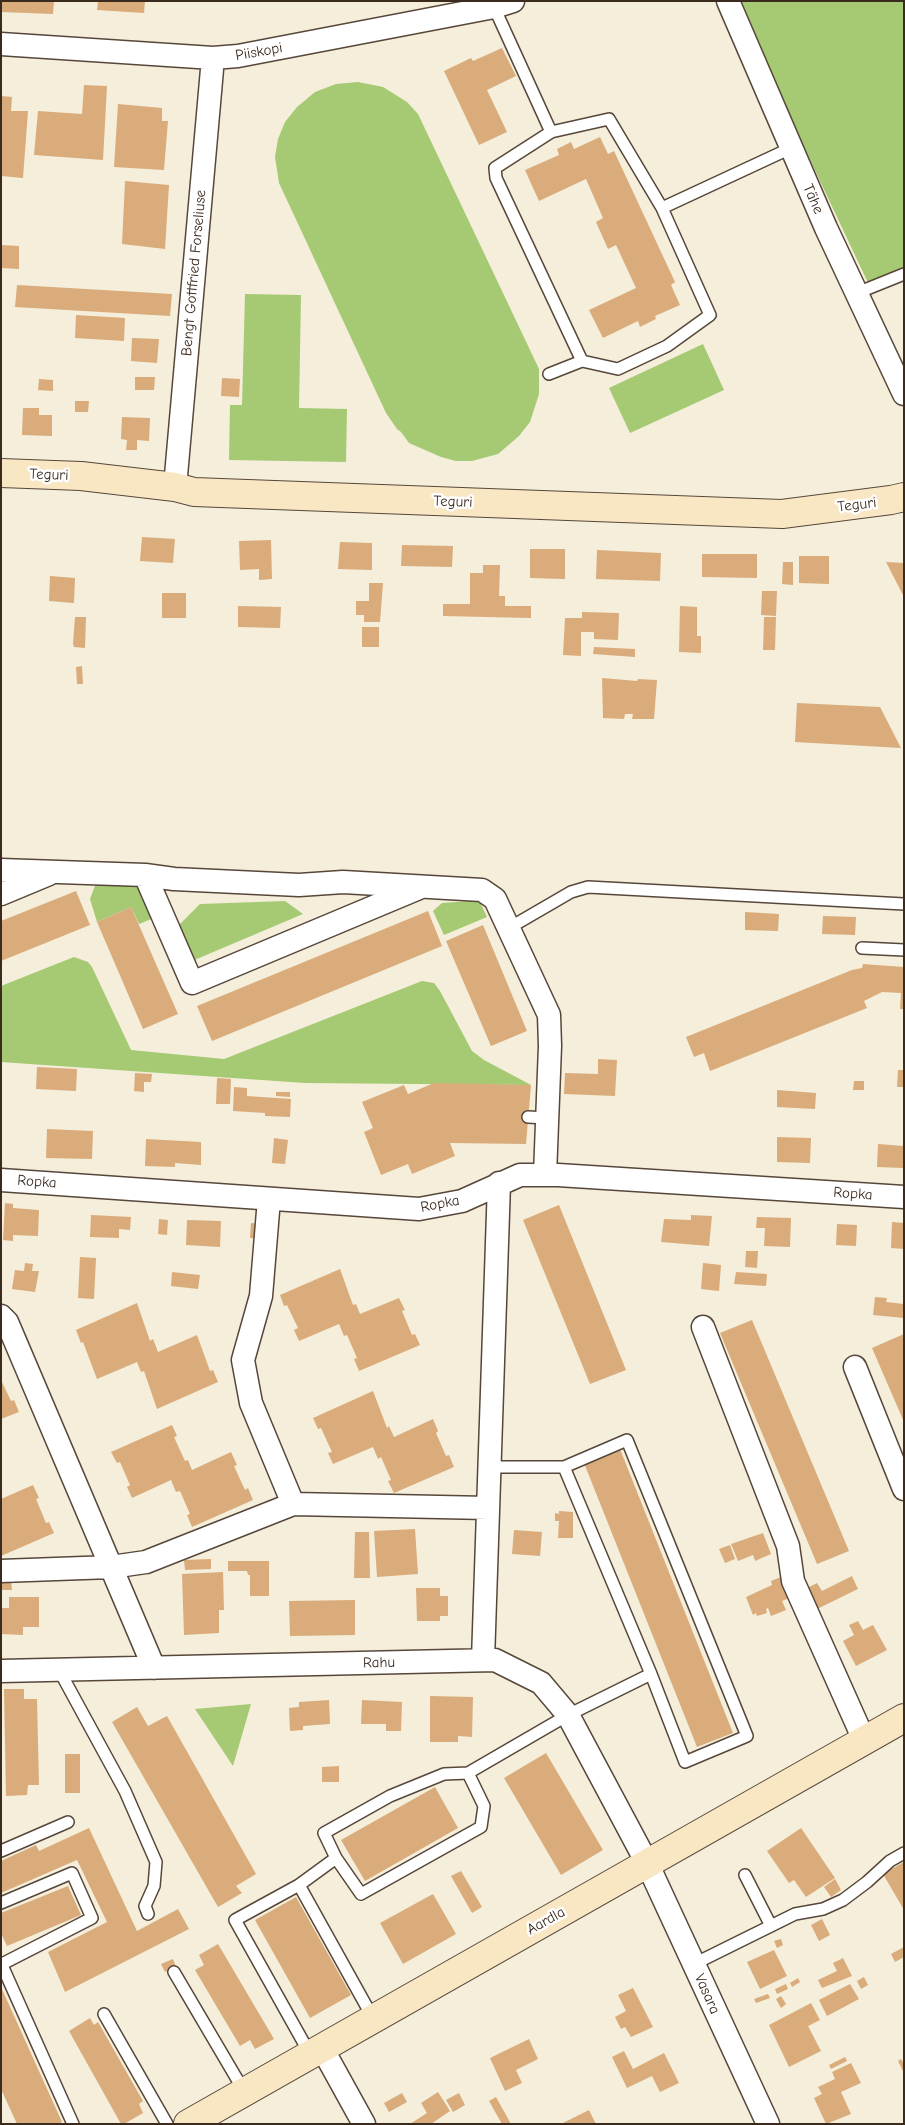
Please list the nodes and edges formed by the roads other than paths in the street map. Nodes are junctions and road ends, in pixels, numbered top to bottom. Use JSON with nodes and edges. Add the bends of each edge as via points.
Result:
{"nodes":[{"id":1,"x":728,"y":1,"type":"edge"},
{"id":2,"x":504,"y":4,"type":"edge"},
{"id":3,"x":1,"y":44,"type":"edge"},
{"id":4,"x":213,"y":58,"type":"junction"},
{"id":5,"x":551,"y":132,"type":"junction"},
{"id":6,"x":791,"y":148,"type":"junction"},
{"id":7,"x":662,"y":208,"type":"junction"},
{"id":8,"x":904,"y":274,"type":"edge"},
{"id":9,"x":857,"y":292,"type":"junction"},
{"id":10,"x":582,"y":361,"type":"junction"},
{"id":11,"x":549,"y":374,"type":"dead end"},
{"id":12,"x":904,"y":394,"type":"edge"},
{"id":13,"x":1,"y":473,"type":"edge"},
{"id":14,"x":175,"y":487,"type":"junction"},
{"id":15,"x":904,"y":497,"type":"edge"},
{"id":16,"x":1,"y":870,"type":"edge"},
{"id":17,"x":54,"y":872,"type":"junction"},
{"id":18,"x":145,"y":874,"type":"junction"},
{"id":19,"x":423,"y":887,"type":"junction"},
{"id":20,"x":1,"y":894,"type":"edge"},
{"id":21,"x":904,"y":904,"type":"edge"},
{"id":22,"x":509,"y":928,"type":"junction"},
{"id":23,"x":862,"y":948,"type":"dead end"},
{"id":24,"x":904,"y":950,"type":"edge"},
{"id":25,"x":545,"y":1175,"type":"junction"},
{"id":26,"x":1,"y":1180,"type":"edge"},
{"id":27,"x":499,"y":1182,"type":"junction"},
{"id":28,"x":904,"y":1197,"type":"edge"},
{"id":29,"x":269,"y":1199,"type":"junction"},
{"id":30,"x":1,"y":1316,"type":"edge"},
{"id":31,"x":703,"y":1327,"type":"dead end"},
{"id":32,"x":855,"y":1367,"type":"dead end"},
{"id":33,"x":564,"y":1466,"type":"junction"},
{"id":34,"x":490,"y":1467,"type":"junction"},
{"id":35,"x":904,"y":1489,"type":"edge"},
{"id":36,"x":293,"y":1504,"type":"junction"},
{"id":37,"x":488,"y":1508,"type":"junction"},
{"id":38,"x":111,"y":1567,"type":"junction"},
{"id":39,"x":1,"y":1571,"type":"edge"},
{"id":40,"x":483,"y":1660,"type":"junction"},
{"id":41,"x":154,"y":1668,"type":"junction"},
{"id":42,"x":59,"y":1670,"type":"junction"},
{"id":43,"x":1,"y":1671,"type":"edge"},
{"id":44,"x":651,"y":1674,"type":"junction"},
{"id":45,"x":568,"y":1715,"type":"junction"},
{"id":46,"x":904,"y":1718,"type":"edge"},
{"id":47,"x":864,"y":1740,"type":"junction"},
{"id":48,"x":468,"y":1773,"type":"junction"},
{"id":49,"x":68,"y":1822,"type":"dead end"},
{"id":50,"x":1,"y":1851,"type":"edge"},
{"id":51,"x":904,"y":1852,"type":"edge"},
{"id":52,"x":336,"y":1858,"type":"junction"},
{"id":53,"x":647,"y":1863,"type":"junction"},
{"id":54,"x":745,"y":1875,"type":"dead end"},
{"id":55,"x":299,"y":1885,"type":"junction"},
{"id":56,"x":1,"y":1904,"type":"edge"},
{"id":57,"x":148,"y":1914,"type":"dead end"},
{"id":58,"x":771,"y":1926,"type":"junction"},
{"id":59,"x":1,"y":1963,"type":"edge"},
{"id":60,"x":694,"y":1964,"type":"junction"},
{"id":61,"x":174,"y":1972,"type":"dead end"},
{"id":62,"x":104,"y":2014,"type":"dead end"},
{"id":63,"x":373,"y":2018,"type":"junction"},
{"id":64,"x":316,"y":2051,"type":"junction"},
{"id":65,"x":244,"y":2091,"type":"junction"},
{"id":66,"x":73,"y":2124,"type":"edge"},
{"id":67,"x":167,"y":2124,"type":"edge"},
{"id":68,"x":188,"y":2124,"type":"edge"},
{"id":69,"x":364,"y":2124,"type":"edge"},
{"id":70,"x":768,"y":2124,"type":"edge"}],
"edges":[{"from":1,"to":6,"type":"street","name":"Tähe"},
{"from":2,"to":4,"type":"street","name":"Piiskopi","via":[[238,56]]},
{"from":2,"to":5,"type":"lane"},
{"from":3,"to":4,"type":"street","name":"Piiskopi"},
{"from":4,"to":14,"type":"street","name":"Bengt Gottfried Forseliuse"},
{"from":5,"to":7,"type":"lane","via":[[609,119]]},
{"from":5,"to":10,"type":"lane","via":[[495,168],[496,178]]},
{"from":6,"to":7,"type":"lane"},
{"from":6,"to":9,"type":"street","name":"Tähe"},
{"from":7,"to":10,"type":"lane","via":[[710,315],[667,346],[618,369]]},
{"from":8,"to":9,"type":"lane"},
{"from":9,"to":12,"type":"street","name":"Tähe"},
{"from":10,"to":11,"type":"lane"},
{"from":13,"to":14,"type":"street","name":"Teguri","via":[[81,476]]},
{"from":14,"to":15,"type":"street","name":"Teguri","via":[[194,492],[782,514]]},
{"from":16,"to":17,"type":"street"},
{"from":17,"to":18,"type":"street"},
{"from":17,"to":20,"type":"street"},
{"from":18,"to":19,"type":"street","via":[[174,879]]},
{"from":18,"to":19,"type":"street","via":[[192,983]]},
{"from":19,"to":22,"type":"street","via":[[482,890],[495,899]]},
{"from":21,"to":22,"type":"lane","via":[[588,887],[571,892]]},
{"from":22,"to":25,"type":"street","via":[[549,1015],[550,1046],[538,1118]]},
{"from":23,"to":24,"type":"lane"},
{"from":25,"to":27,"type":"street","name":"Ropka","via":[[520,1175]]},
{"from":25,"to":28,"type":"street","name":"Ropka"},
{"from":26,"to":29,"type":"street","name":"Ropka"},
{"from":27,"to":29,"type":"street","name":"Ropka","via":[[462,1201],[419,1209]]},
{"from":27,"to":34,"type":"street"},
{"from":29,"to":36,"type":"street","via":[[261,1296],[243,1360],[251,1403]]},
{"from":30,"to":38,"type":"street","via":[[7,1322]]},
{"from":31,"to":47,"type":"street","via":[[788,1546],[794,1581]]},
{"from":32,"to":35,"type":"street"},
{"from":33,"to":34,"type":"lane"},
{"from":33,"to":44,"type":"lane"},
{"from":33,"to":44,"type":"lane","via":[[627,1440],[747,1736],[685,1762]]},
{"from":34,"to":37,"type":"street"},
{"from":36,"to":37,"type":"street"},
{"from":36,"to":38,"type":"street","via":[[146,1562]]},
{"from":37,"to":40,"type":"street"},
{"from":38,"to":39,"type":"street"},
{"from":38,"to":41,"type":"street"},
{"from":40,"to":41,"type":"street","name":"Rahu"},
{"from":40,"to":45,"type":"street","name":"Rahu","via":[[495,1660],[541,1683]]},
{"from":41,"to":42,"type":"street","name":"Rahu"},
{"from":42,"to":43,"type":"street","name":"Rahu"},
{"from":42,"to":57,"type":"lane","via":[[125,1791],[156,1862],[154,1886],[145,1906]]},
{"from":44,"to":45,"type":"lane"},
{"from":45,"to":48,"type":"lane"},
{"from":45,"to":53,"type":"street","name":"Rahu"},
{"from":46,"to":47,"type":"street","name":"Aardla"},
{"from":47,"to":53,"type":"street","name":"Aardla"},
{"from":48,"to":52,"type":"lane","via":[[444,1774],[390,1796],[324,1833]]},
{"from":48,"to":52,"type":"lane","via":[[484,1806],[481,1827],[361,1894]]},
{"from":49,"to":50,"type":"lane"},
{"from":51,"to":58,"type":"lane","via":[[843,1900],[823,1909],[795,1914]]},
{"from":52,"to":55,"type":"lane"},
{"from":53,"to":60,"type":"street","name":"Vasara"},
{"from":53,"to":63,"type":"street","name":"Aardla"},
{"from":54,"to":58,"type":"lane"},
{"from":55,"to":63,"type":"lane"},
{"from":55,"to":64,"type":"lane","via":[[235,1920]]},
{"from":56,"to":59,"type":"lane","via":[[72,1873],[92,1918]]},
{"from":58,"to":60,"type":"lane"},
{"from":59,"to":66,"type":"lane"},
{"from":60,"to":70,"type":"street","name":"Vasara"},
{"from":61,"to":65,"type":"lane"},
{"from":62,"to":67,"type":"lane"},
{"from":63,"to":64,"type":"street","name":"Aardla"},
{"from":64,"to":65,"type":"street","name":"Aardla"},
{"from":64,"to":69,"type":"street"},
{"from":65,"to":68,"type":"street","name":"Aardla"}]}
